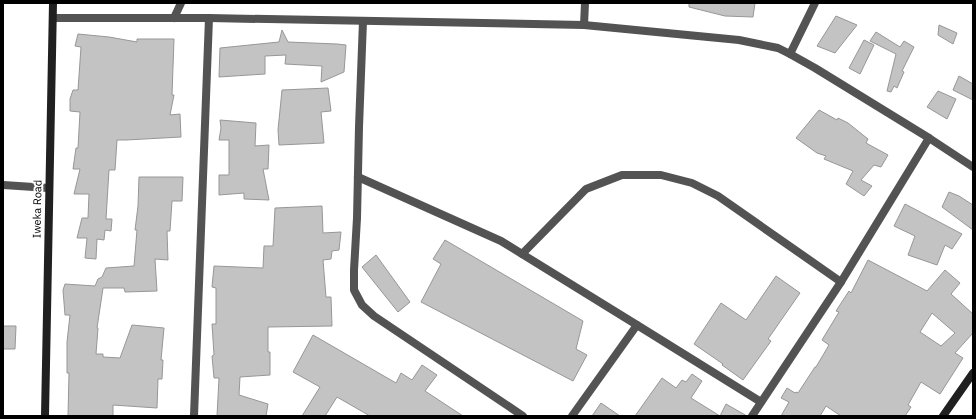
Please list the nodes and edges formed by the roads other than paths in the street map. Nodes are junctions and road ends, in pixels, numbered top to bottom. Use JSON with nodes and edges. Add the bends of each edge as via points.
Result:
{"nodes":[{"id":1,"x":53,"y":3,"type":"edge"},
{"id":2,"x":181,"y":3,"type":"edge"},
{"id":3,"x":585,"y":3,"type":"edge"},
{"id":4,"x":815,"y":3,"type":"edge"},
{"id":5,"x":53,"y":18,"type":"junction"},
{"id":6,"x":174,"y":18,"type":"junction"},
{"id":7,"x":209,"y":18,"type":"junction"},
{"id":8,"x":363,"y":21,"type":"junction"},
{"id":9,"x":584,"y":25,"type":"junction"},
{"id":10,"x":790,"y":54,"type":"junction"},
{"id":11,"x":929,"y":138,"type":"junction"},
{"id":12,"x":973,"y":167,"type":"edge"},
{"id":13,"x":358,"y":177,"type":"junction"},
{"id":14,"x":3,"y":185,"type":"edge"},
{"id":15,"x":49,"y":188,"type":"junction"},
{"id":16,"x":522,"y":254,"type":"junction"},
{"id":17,"x":841,"y":282,"type":"junction"},
{"id":18,"x":637,"y":325,"type":"junction"},
{"id":19,"x":973,"y":373,"type":"edge"},
{"id":20,"x":761,"y":402,"type":"junction"},
{"id":21,"x":45,"y":416,"type":"edge"},
{"id":22,"x":194,"y":416,"type":"edge"},
{"id":23,"x":523,"y":416,"type":"edge"},
{"id":24,"x":572,"y":416,"type":"edge"},
{"id":25,"x":752,"y":416,"type":"edge"},
{"id":26,"x":943,"y":416,"type":"edge"}],
"edges":[{"from":1,"to":5,"type":"main road","name":"Iweka Road"},
{"from":2,"to":6,"type":"street"},
{"from":3,"to":9,"type":"street"},
{"from":4,"to":10,"type":"street"},
{"from":5,"to":6,"type":"street"},
{"from":5,"to":15,"type":"main road","name":"Iweka Road"},
{"from":6,"to":7,"type":"street"},
{"from":7,"to":8,"type":"street"},
{"from":7,"to":22,"type":"street"},
{"from":8,"to":9,"type":"street"},
{"from":8,"to":13,"type":"street"},
{"from":9,"to":10,"type":"street","via":[[739,40],[778,48]]},
{"from":10,"to":11,"type":"street"},
{"from":11,"to":12,"type":"street"},
{"from":11,"to":17,"type":"street"},
{"from":13,"to":16,"type":"street","via":[[501,241]]},
{"from":13,"to":23,"type":"street","via":[[354,290],[362,305],[374,316]]},
{"from":14,"to":15,"type":"street"},
{"from":15,"to":21,"type":"main road","name":"Iweka Road"},
{"from":16,"to":17,"type":"street","via":[[586,189],[622,175],[661,175],[692,183],[718,196]]},
{"from":16,"to":18,"type":"street"},
{"from":17,"to":20,"type":"street"},
{"from":18,"to":20,"type":"street"},
{"from":18,"to":24,"type":"street"},
{"from":19,"to":26,"type":"main road"},
{"from":20,"to":25,"type":"street"}]}
